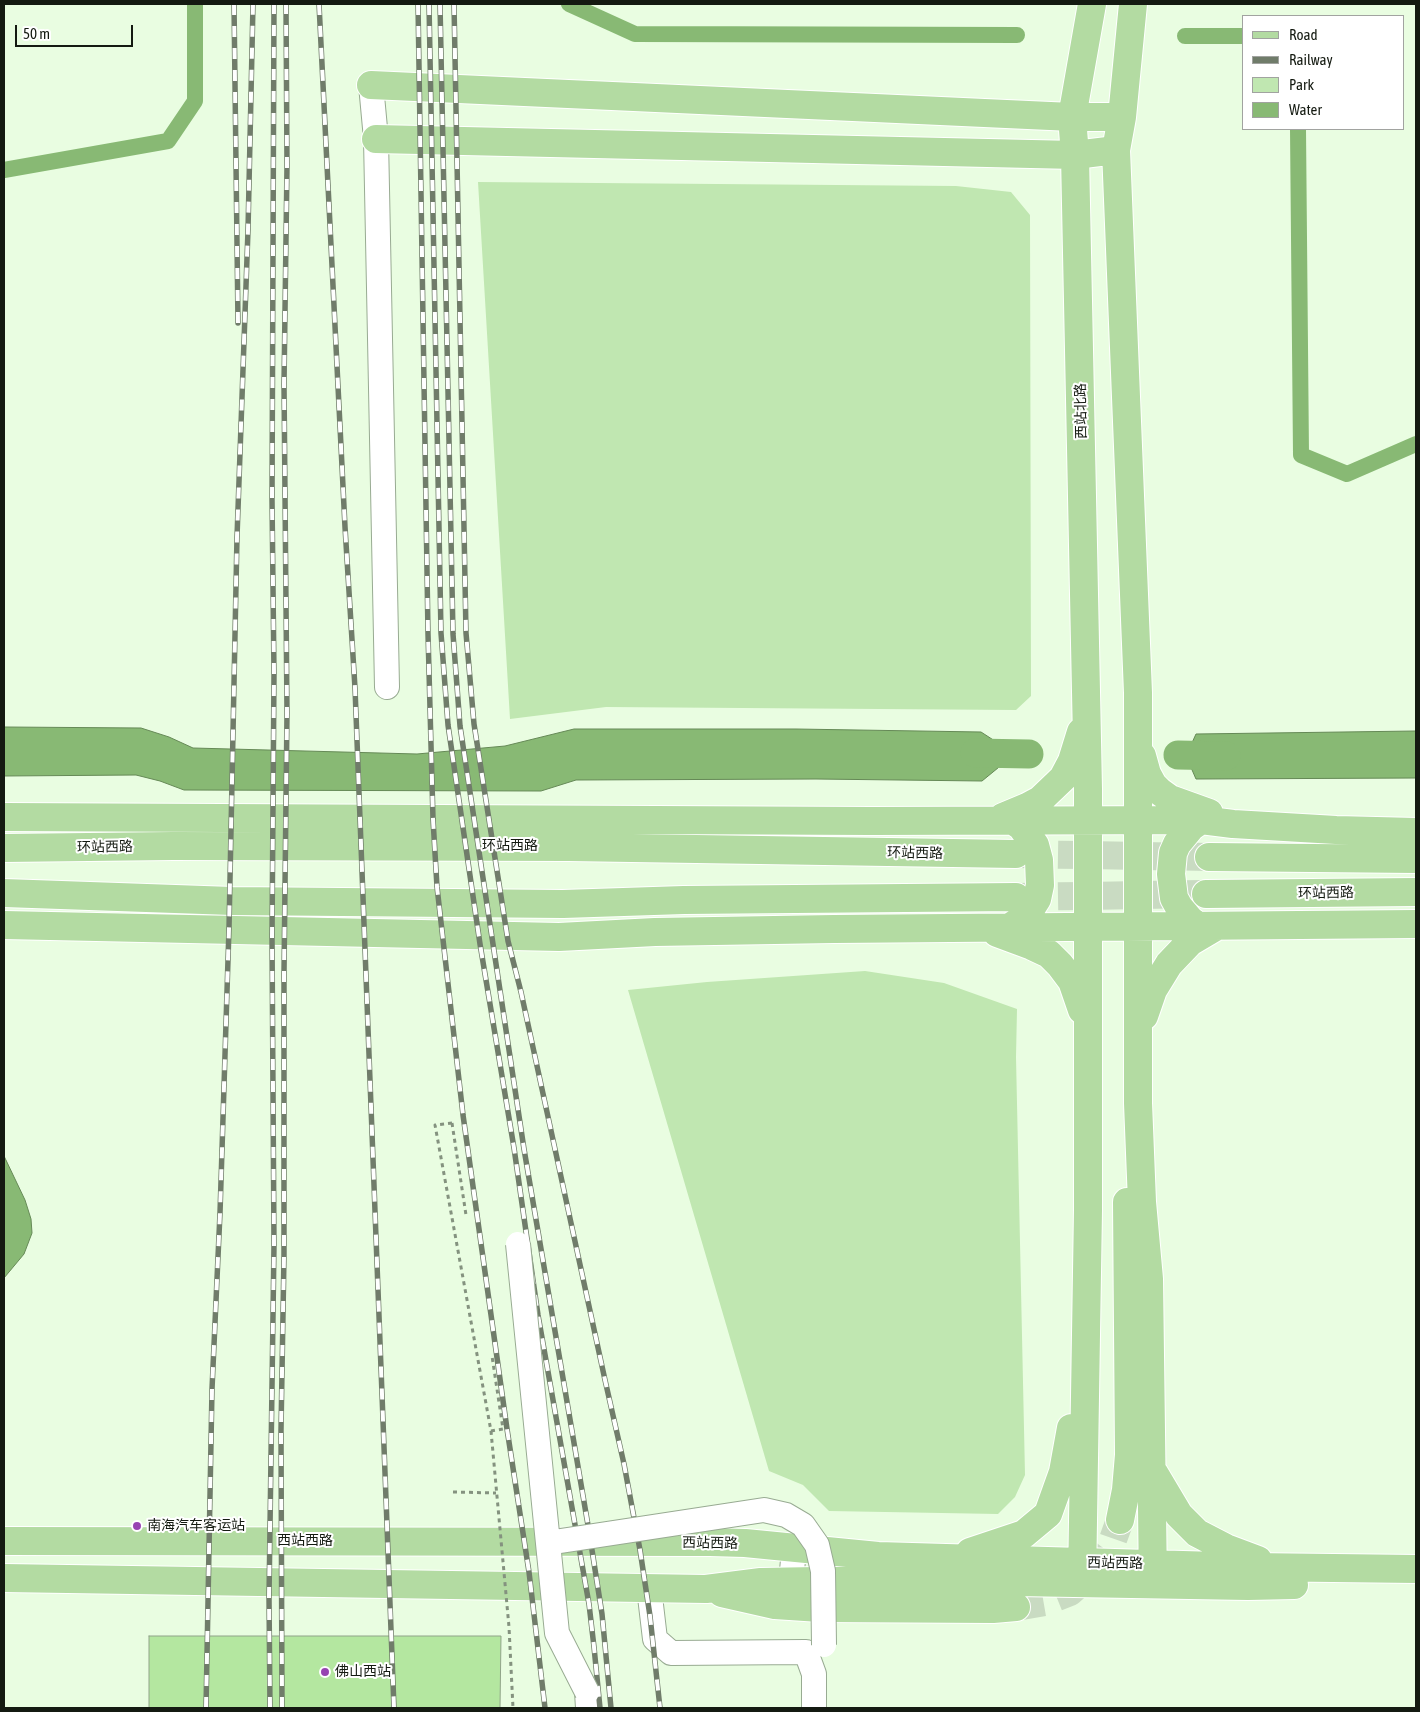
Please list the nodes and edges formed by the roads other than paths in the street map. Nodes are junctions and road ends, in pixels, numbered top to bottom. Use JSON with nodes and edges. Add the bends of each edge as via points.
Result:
{"nodes":[{"id":1,"x":1092,"y":4,"type":"edge"},
{"id":2,"x":1133,"y":4,"type":"edge"},
{"id":3,"x":371,"y":85,"type":"joint"},
{"id":4,"x":1072,"y":117,"type":"junction"},
{"id":5,"x":1122,"y":117,"type":"junction"},
{"id":6,"x":376,"y":139,"type":"junction"},
{"id":7,"x":1116,"y":150,"type":"junction"},
{"id":8,"x":1075,"y":155,"type":"junction"},
{"id":9,"x":387,"y":687,"type":"dead end"},
{"id":10,"x":1087,"y":705,"type":"junction"},
{"id":11,"x":1138,"y":722,"type":"junction"},
{"id":12,"x":4,"y":817,"type":"edge"},
{"id":13,"x":1087,"y":820,"type":"junction"},
{"id":14,"x":1138,"y":820,"type":"junction"},
{"id":15,"x":1201,"y":820,"type":"junction"},
{"id":16,"x":1002,"y":821,"type":"junction"},
{"id":17,"x":1233,"y":824,"type":"junction"},
{"id":18,"x":1416,"y":832,"type":"edge"},
{"id":19,"x":4,"y":848,"type":"edge"},
{"id":20,"x":1016,"y":854,"type":"tunnel mouth"},
{"id":21,"x":1209,"y":856,"type":"tunnel mouth"},
{"id":22,"x":1416,"y":859,"type":"edge"},
{"id":23,"x":1416,"y":892,"type":"edge"},
{"id":24,"x":4,"y":893,"type":"edge"},
{"id":25,"x":1206,"y":894,"type":"tunnel mouth"},
{"id":26,"x":1016,"y":897,"type":"tunnel mouth"},
{"id":27,"x":1416,"y":924,"type":"edge"},
{"id":28,"x":4,"y":925,"type":"edge"},
{"id":29,"x":1138,"y":926,"type":"junction"},
{"id":30,"x":1207,"y":926,"type":"junction"},
{"id":31,"x":1010,"y":927,"type":"junction"},
{"id":32,"x":1088,"y":927,"type":"junction"},
{"id":33,"x":979,"y":928,"type":"junction"},
{"id":34,"x":1088,"y":1033,"type":"junction"},
{"id":35,"x":1138,"y":1045,"type":"junction"},
{"id":36,"x":1138,"y":1104,"type":"junction"},
{"id":37,"x":518,"y":1244,"type":"dead end"},
{"id":38,"x":1086,"y":1343,"type":"junction"},
{"id":39,"x":1152,"y":1470,"type":"junction"},
{"id":40,"x":1120,"y":1520,"type":"tunnel mouth"},
{"id":41,"x":4,"y":1541,"type":"edge"},
{"id":42,"x":554,"y":1542,"type":"junction"},
{"id":43,"x":794,"y":1549,"type":"junction"},
{"id":44,"x":952,"y":1558,"type":"junction"},
{"id":45,"x":1276,"y":1567,"type":"junction"},
{"id":46,"x":1416,"y":1569,"type":"edge"},
{"id":47,"x":1082,"y":1573,"type":"junction"},
{"id":48,"x":1153,"y":1574,"type":"junction"},
{"id":49,"x":4,"y":1578,"type":"edge"},
{"id":50,"x":1416,"y":1581,"type":"edge"},
{"id":51,"x":791,"y":1582,"type":"junction"},
{"id":52,"x":649,"y":1588,"type":"junction"},
{"id":53,"x":706,"y":1589,"type":"junction"},
{"id":54,"x":1016,"y":1607,"type":"tunnel mouth"},
{"id":55,"x":588,"y":1708,"type":"edge"},
{"id":56,"x":814,"y":1708,"type":"edge"},
{"id":57,"x":820,"y":1708,"type":"edge"}],
"edges":[{"from":1,"to":4,"type":"main road","name":"西站北路"},
{"from":2,"to":5,"type":"main road"},
{"from":3,"to":4,"type":"main road"},
{"from":3,"to":6,"type":"street"},
{"from":4,"to":5,"type":"main road"},
{"from":4,"to":8,"type":"main road","name":"西站北路"},
{"from":5,"to":7,"type":"main road"},
{"from":6,"to":8,"type":"main road"},
{"from":6,"to":9,"type":"street"},
{"from":7,"to":8,"type":"main road"},
{"from":7,"to":11,"type":"main road"},
{"from":8,"to":10,"type":"main road","name":"西站北路"},
{"from":10,"to":13,"type":"main road","name":"西站北路"},
{"from":10,"to":16,"type":"main road","via":[[1079,742],[1063,778],[1040,800]]},
{"from":11,"to":14,"type":"main road"},
{"from":11,"to":17,"type":"main road","via":[[1143,763],[1153,785],[1170,799]]},
{"from":12,"to":16,"type":"main road"},
{"from":13,"to":14,"type":"main road"},
{"from":13,"to":16,"type":"main road"},
{"from":13,"to":32,"type":"main road","name":"西站北路"},
{"from":14,"to":15,"type":"main road"},
{"from":14,"to":29,"type":"main road"},
{"from":15,"to":17,"type":"main road"},
{"from":15,"to":30,"type":"main road","via":[[1177,844],[1171,874],[1174,898],[1179,907],[1190,920]]},
{"from":16,"to":31,"type":"main road","via":[[1021,826],[1035,846],[1039,860],[1040,885],[1036,899],[1021,920]]},
{"from":17,"to":18,"type":"main road"},
{"from":19,"to":20,"type":"main road","name":"环站西路","via":[[568,846]]},
{"from":21,"to":22,"type":"main road"},
{"from":23,"to":25,"type":"main road","name":"环站西路"},
{"from":24,"to":26,"type":"main road","via":[[205,900],[554,904]]},
{"from":27,"to":30,"type":"main road"},
{"from":28,"to":33,"type":"main road","via":[[559,937],[655,932]]},
{"from":29,"to":30,"type":"main road"},
{"from":29,"to":32,"type":"main road"},
{"from":29,"to":35,"type":"main road"},
{"from":30,"to":35,"type":"main road","via":[[1169,964],[1153,990]]},
{"from":31,"to":32,"type":"main road"},
{"from":31,"to":33,"type":"main road"},
{"from":32,"to":34,"type":"main road","name":"西站北路"},
{"from":33,"to":34,"type":"main road","via":[[1049,954],[1072,981]]},
{"from":34,"to":38,"type":"main road"},
{"from":35,"to":36,"type":"main road"},
{"from":36,"to":39,"type":"main road","via":[[1149,1279]]},
{"from":36,"to":40,"type":"main road","via":[[1126,1204],[1129,1455]]},
{"from":37,"to":55,"type":"street","bridge":true,"via":[[557,1633],[587,1692]]},
{"from":38,"to":44,"type":"main road","via":[[1063,1472],[1048,1514],[1024,1534]]},
{"from":38,"to":47,"type":"main road"},
{"from":39,"to":45,"type":"main road","via":[[1179,1515],[1196,1533]]},
{"from":39,"to":48,"type":"main road"},
{"from":41,"to":42,"type":"main road","name":"西站西路"},
{"from":42,"to":43,"type":"main road","name":"西站西路","via":[[710,1542]]},
{"from":42,"to":57,"type":"street","bridge":true,"via":[[764,1510],[786,1515],[803,1525],[817,1545],[823,1571],[824,1645]]},
{"from":43,"to":44,"type":"main road","name":"西站西路"},
{"from":43,"to":51,"type":"street"},
{"from":44,"to":47,"type":"main road","name":"西站西路"},
{"from":45,"to":46,"type":"main road","name":"西站西路"},
{"from":45,"to":48,"type":"main road","name":"西站西路"},
{"from":47,"to":48,"type":"main road","name":"西站西路"},
{"from":47,"to":51,"type":"main road","name":"西站西路","via":[[958,1581]]},
{"from":48,"to":50,"type":"main road","name":"西站西路","via":[[1248,1586]]},
{"from":49,"to":52,"type":"main road","name":"西站西路"},
{"from":51,"to":53,"type":"main road","name":"西站西路"},
{"from":52,"to":53,"type":"main road","name":"西站西路"},
{"from":52,"to":56,"type":"street","via":[[655,1639],[671,1652],[806,1652],[814,1674]]},
{"from":53,"to":54,"type":"main road","via":[[775,1605],[820,1608]]}]}
